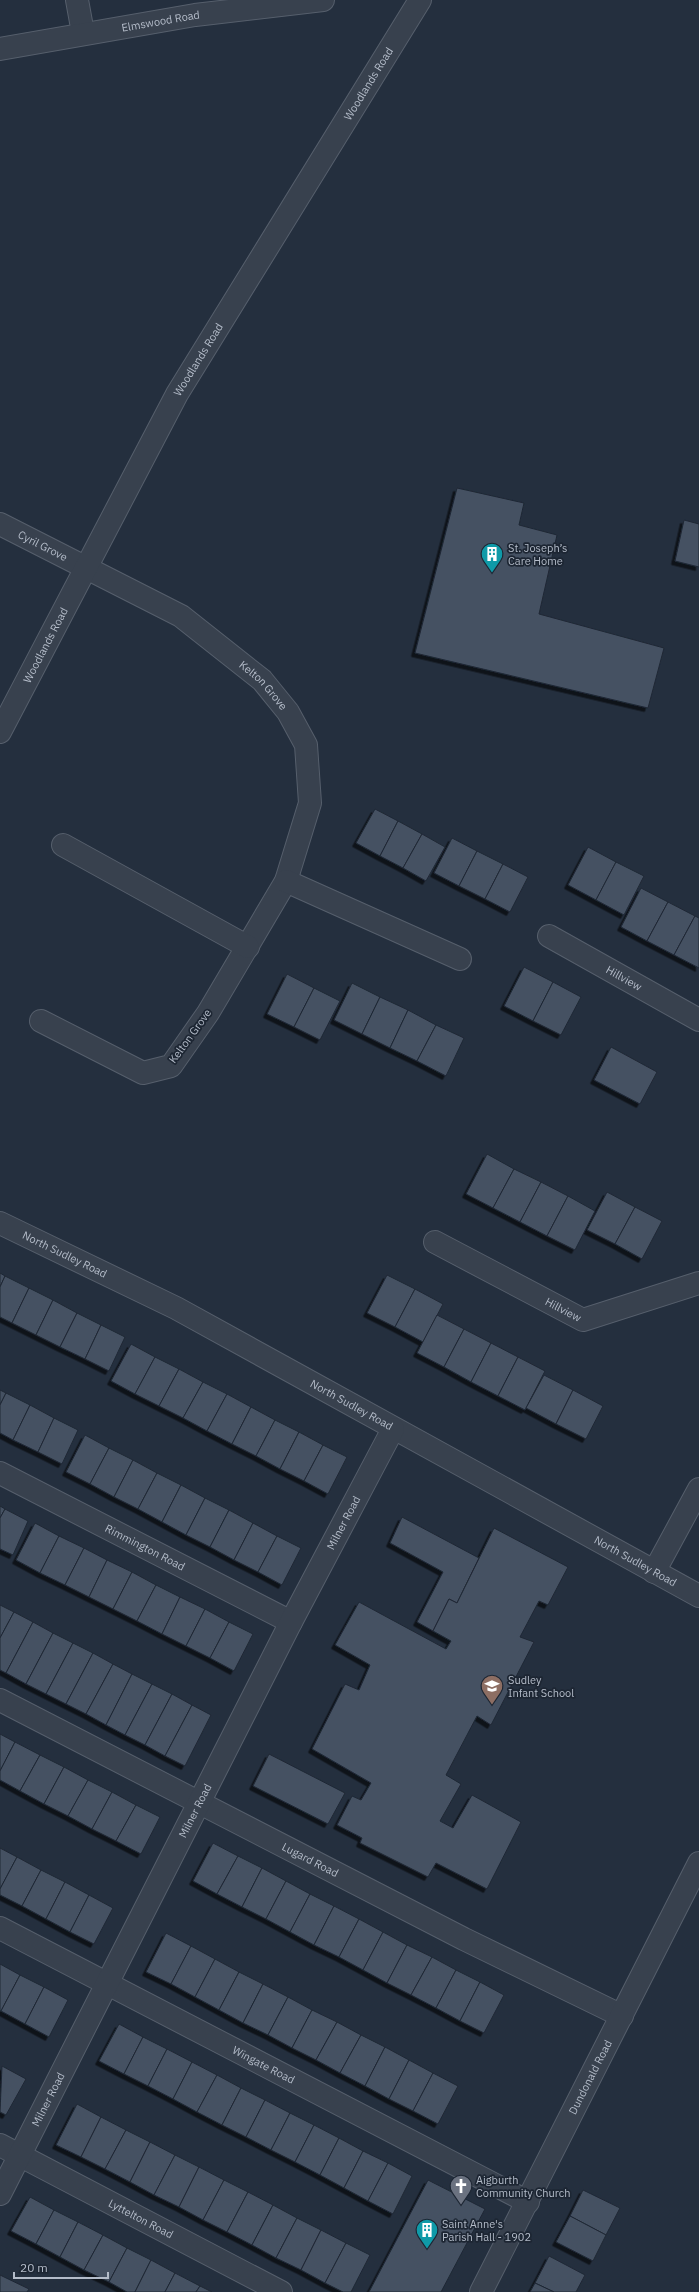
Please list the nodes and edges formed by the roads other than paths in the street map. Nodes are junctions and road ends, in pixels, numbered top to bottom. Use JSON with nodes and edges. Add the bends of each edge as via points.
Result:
{"nodes":[{"id":1,"x":77,"y":0,"type":"edge"},
{"id":2,"x":323,"y":0,"type":"edge"},
{"id":3,"x":420,"y":0,"type":"edge"},
{"id":4,"x":83,"y":33,"type":"junction"},
{"id":5,"x":0,"y":49,"type":"edge"},
{"id":6,"x":0,"y":524,"type":"edge"},
{"id":7,"x":86,"y":568,"type":"junction"},
{"id":8,"x":0,"y":732,"type":"edge"},
{"id":9,"x":64,"y":845,"type":"dead end"},
{"id":10,"x":286,"y":881,"type":"junction"},
{"id":11,"x":549,"y":936,"type":"dead end"},
{"id":12,"x":248,"y":947,"type":"junction"},
{"id":13,"x":460,"y":958,"type":"dead end"},
{"id":14,"x":699,"y":1020,"type":"edge"},
{"id":15,"x":41,"y":1021,"type":"dead end"},
{"id":16,"x":0,"y":1223,"type":"edge"},
{"id":17,"x":435,"y":1242,"type":"dead end"},
{"id":18,"x":699,"y":1283,"type":"edge"},
{"id":19,"x":393,"y":1429,"type":"junction"},
{"id":20,"x":0,"y":1473,"type":"edge"},
{"id":21,"x":699,"y":1489,"type":"edge"},
{"id":22,"x":654,"y":1572,"type":"junction"},
{"id":23,"x":699,"y":1596,"type":"edge"},
{"id":24,"x":291,"y":1622,"type":"junction"},
{"id":25,"x":0,"y":1700,"type":"edge"},
{"id":26,"x":200,"y":1804,"type":"junction"},
{"id":27,"x":699,"y":1863,"type":"edge"},
{"id":28,"x":0,"y":1928,"type":"edge"},
{"id":29,"x":107,"y":1984,"type":"junction"},
{"id":30,"x":622,"y":2016,"type":"junction"},
{"id":31,"x":0,"y":2145,"type":"edge"},
{"id":32,"x":20,"y":2155,"type":"junction"},
{"id":33,"x":0,"y":2194,"type":"edge"},
{"id":34,"x":528,"y":2202,"type":"junction"},
{"id":35,"x":281,"y":2292,"type":"edge"},
{"id":36,"x":481,"y":2292,"type":"edge"}],
"edges":[{"from":1,"to":4,"type":"street"},
{"from":2,"to":4,"type":"street","name":"Elmswood Road","via":[[196,15]]},
{"from":3,"to":7,"type":"street","name":"Woodlands Road","via":[[177,394]]},
{"from":4,"to":5,"type":"street","name":"Elmswood Road"},
{"from":6,"to":7,"type":"street","name":"Cyril Grove"},
{"from":7,"to":8,"type":"street","name":"Woodlands Road"},
{"from":7,"to":10,"type":"street","name":"Kelton Grove","via":[[181,616],[262,680],[288,712],[306,745],[310,803]]},
{"from":9,"to":12,"type":"street"},
{"from":10,"to":12,"type":"street","name":"Kelton Grove"},
{"from":10,"to":13,"type":"street"},
{"from":11,"to":14,"type":"street","name":"Hillview"},
{"from":12,"to":15,"type":"street","name":"Kelton Grove","via":[[208,1013],[171,1066],[143,1073]]},
{"from":16,"to":19,"type":"street","name":"North Sudley Road","via":[[152,1295]]},
{"from":17,"to":18,"type":"street","name":"Hillview","via":[[583,1320]]},
{"from":19,"to":22,"type":"street","name":"North Sudley Road"},
{"from":19,"to":24,"type":"street","name":"Milner Road"},
{"from":20,"to":24,"type":"street","name":"Rimmington Road"},
{"from":21,"to":22,"type":"street"},
{"from":22,"to":23,"type":"street","name":"North Sudley Road"},
{"from":24,"to":26,"type":"street","name":"Milner Road"},
{"from":25,"to":26,"type":"street","name":"Lugard Road"},
{"from":26,"to":29,"type":"street","name":"Milner Road"},
{"from":26,"to":30,"type":"street","name":"Lugard Road","via":[[464,1939]]},
{"from":27,"to":30,"type":"street","name":"Dundonald Road"},
{"from":28,"to":29,"type":"street","name":"Wingate Road"},
{"from":29,"to":32,"type":"street","name":"Milner Road"},
{"from":29,"to":34,"type":"street","name":"Wingate Road"},
{"from":30,"to":34,"type":"street","name":"Dundonald Road"},
{"from":31,"to":32,"type":"street","name":"Lyttelton Road"},
{"from":32,"to":33,"type":"street","name":"Milner Road"},
{"from":32,"to":35,"type":"street","name":"Lyttelton Road"},
{"from":34,"to":36,"type":"street","name":"Dundonald Road"}]}
